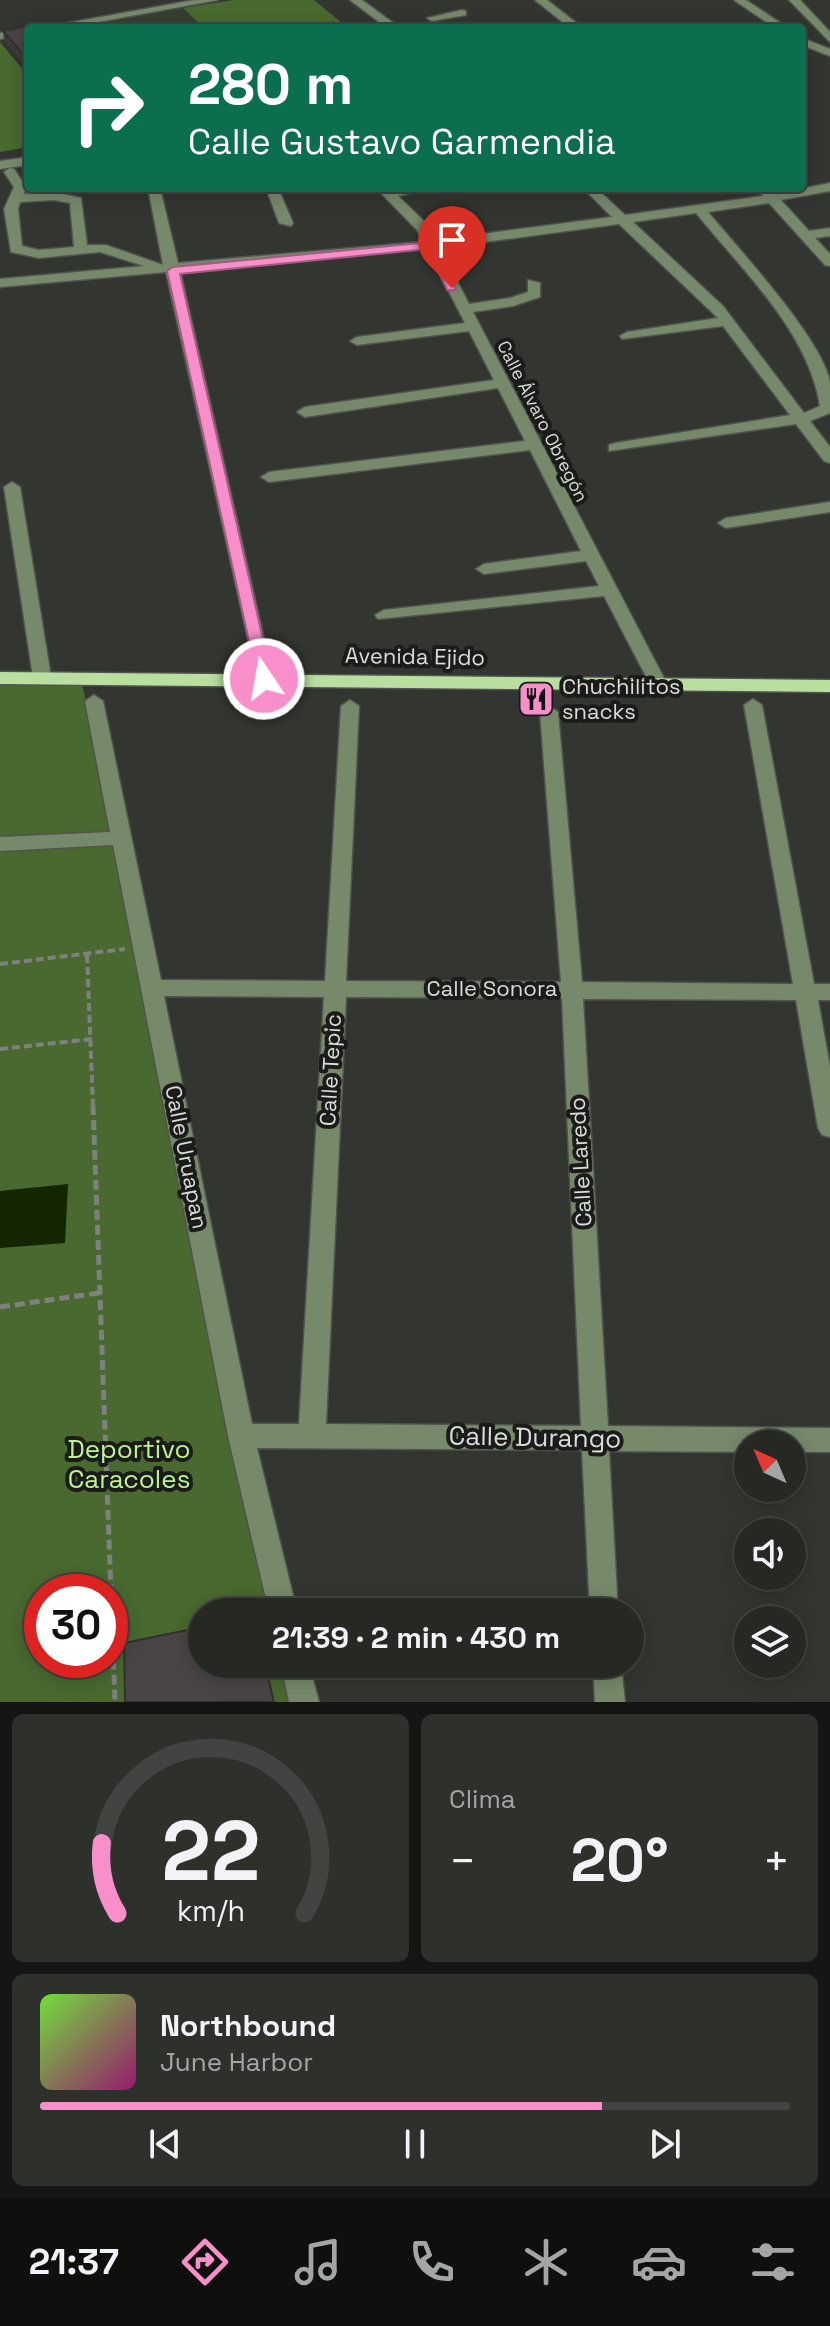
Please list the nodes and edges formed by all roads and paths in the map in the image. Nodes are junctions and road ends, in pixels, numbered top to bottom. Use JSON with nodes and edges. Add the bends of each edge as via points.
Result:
{"nodes":[{"id":1,"x":213,"y":0,"type":"edge"},
{"id":2,"x":355,"y":0,"type":"edge"},
{"id":3,"x":430,"y":0,"type":"edge"},
{"id":4,"x":540,"y":0,"type":"edge"},
{"id":5,"x":739,"y":0,"type":"edge"},
{"id":6,"x":794,"y":0,"type":"edge"},
{"id":7,"x":188,"y":2,"type":"edge"},
{"id":8,"x":462,"y":13,"type":"dead end"},
{"id":9,"x":449,"y":15,"type":"junction"},
{"id":10,"x":432,"y":18,"type":"dead end"},
{"id":11,"x":68,"y":24,"type":"edge"},
{"id":12,"x":388,"y":24,"type":"edge"},
{"id":13,"x":572,"y":24,"type":"edge"},
{"id":14,"x":776,"y":24,"type":"edge"},
{"id":15,"x":24,"y":32,"type":"edge"},
{"id":16,"x":0,"y":36,"type":"edge"},
{"id":17,"x":830,"y":39,"type":"edge"},
{"id":18,"x":806,"y":43,"type":"edge"},
{"id":19,"x":827,"y":51,"type":"edge"},
{"id":20,"x":806,"y":53,"type":"edge"},
{"id":21,"x":5,"y":168,"type":"edge"},
{"id":22,"x":830,"y":187,"type":"edge"},
{"id":23,"x":806,"y":189,"type":"edge"},
{"id":24,"x":155,"y":192,"type":"edge"},
{"id":25,"x":274,"y":192,"type":"edge"},
{"id":26,"x":386,"y":192,"type":"edge"},
{"id":27,"x":593,"y":192,"type":"edge"},
{"id":28,"x":767,"y":193,"type":"edge"},
{"id":29,"x":17,"y":198,"type":"junction"},
{"id":30,"x":699,"y":209,"type":"junction"},
{"id":31,"x":622,"y":219,"type":"junction"},
{"id":32,"x":286,"y":223,"type":"dead end"},
{"id":33,"x":830,"y":232,"type":"edge"},
{"id":34,"x":805,"y":235,"type":"junction"},
{"id":35,"x":431,"y":245,"type":"junction"},
{"id":36,"x":81,"y":249,"type":"junction"},
{"id":37,"x":830,"y":262,"type":"edge"},
{"id":38,"x":173,"y":271,"type":"junction"},
{"id":39,"x":0,"y":283,"type":"edge"},
{"id":40,"x":533,"y":283,"type":"dead end"},
{"id":41,"x":111,"y":285,"type":"dead end"},
{"id":42,"x":462,"y":309,"type":"junction"},
{"id":43,"x":728,"y":321,"type":"junction"},
{"id":44,"x":472,"y":326,"type":"junction"},
{"id":45,"x":627,"y":336,"type":"dead end"},
{"id":46,"x":357,"y":341,"type":"dead end"},
{"id":47,"x":501,"y":383,"type":"junction"},
{"id":48,"x":305,"y":412,"type":"dead end"},
{"id":49,"x":803,"y":418,"type":"junction"},
{"id":50,"x":533,"y":445,"type":"junction"},
{"id":51,"x":615,"y":448,"type":"dead end"},
{"id":52,"x":830,"y":458,"type":"edge"},
{"id":53,"x":269,"y":477,"type":"dead end"},
{"id":54,"x":12,"y":487,"type":"dead end"},
{"id":55,"x":830,"y":507,"type":"edge"},
{"id":56,"x":726,"y":523,"type":"dead end"},
{"id":57,"x":590,"y":555,"type":"junction"},
{"id":58,"x":484,"y":569,"type":"dead end"},
{"id":59,"x":608,"y":590,"type":"junction"},
{"id":60,"x":384,"y":615,"type":"dead end"},
{"id":61,"x":42,"y":677,"type":"junction"},
{"id":62,"x":0,"y":678,"type":"edge"},
{"id":63,"x":264,"y":679,"type":"junction"},
{"id":64,"x":657,"y":682,"type":"junction"},
{"id":65,"x":830,"y":686,"type":"edge"},
{"id":66,"x":94,"y":701,"type":"dead end"},
{"id":67,"x":753,"y":705,"type":"dead end"},
{"id":68,"x":350,"y":706,"type":"dead end"},
{"id":69,"x":549,"y":712,"type":"dead end"},
{"id":70,"x":122,"y":838,"type":"junction"},
{"id":71,"x":0,"y":844,"type":"edge"},
{"id":72,"x":145,"y":947,"type":"junction"},
{"id":73,"x":87,"y":955,"type":"junction"},
{"id":74,"x":0,"y":964,"type":"edge"},
{"id":75,"x":154,"y":988,"type":"junction"},
{"id":76,"x":334,"y":988,"type":"junction"},
{"id":77,"x":572,"y":988,"type":"junction"},
{"id":78,"x":807,"y":992,"type":"junction"},
{"id":79,"x":830,"y":992,"type":"edge"},
{"id":80,"x":92,"y":1039,"type":"junction"},
{"id":81,"x":0,"y":1049,"type":"edge"},
{"id":82,"x":830,"y":1128,"type":"edge"},
{"id":83,"x":99,"y":1293,"type":"junction"},
{"id":84,"x":0,"y":1307,"type":"edge"},
{"id":85,"x":312,"y":1434,"type":"junction"},
{"id":86,"x":241,"y":1436,"type":"junction"},
{"id":87,"x":593,"y":1437,"type":"junction"},
{"id":88,"x":830,"y":1440,"type":"edge"},
{"id":89,"x":280,"y":1598,"type":"edge"},
{"id":90,"x":603,"y":1598,"type":"edge"},
{"id":91,"x":298,"y":1678,"type":"edge"},
{"id":92,"x":608,"y":1678,"type":"edge"},
{"id":93,"x":115,"y":1702,"type":"edge"},
{"id":94,"x":304,"y":1702,"type":"edge"},
{"id":95,"x":610,"y":1702,"type":"edge"}],
"edges":[{"from":1,"to":7,"type":"street"},
{"from":2,"to":12,"type":"street"},
{"from":3,"to":9,"type":"street"},
{"from":4,"to":13,"type":"street"},
{"from":5,"to":14,"type":"street"},
{"from":6,"to":17,"type":"street"},
{"from":7,"to":11,"type":"street"},
{"from":8,"to":9,"type":"street"},
{"from":9,"to":10,"type":"street"},
{"from":15,"to":16,"type":"street"},
{"from":18,"to":19,"type":"street"},
{"from":19,"to":20,"type":"street"},
{"from":21,"to":29,"type":"street","via":[[20,187]]},
{"from":22,"to":23,"type":"street"},
{"from":24,"to":38,"type":"street"},
{"from":25,"to":32,"type":"street"},
{"from":26,"to":35,"type":"street","name":"Calle Álvaro Obregón","via":[[417,220]]},
{"from":27,"to":31,"type":"street"},
{"from":28,"to":30,"type":"street"},
{"from":28,"to":34,"type":"street"},
{"from":29,"to":36,"type":"street","via":[[76,201]]},
{"from":29,"to":36,"type":"street","via":[[11,209],[16,249],[30,254]]},
{"from":30,"to":31,"type":"street"},
{"from":30,"to":49,"type":"street","via":[[820,368],[828,407]]},
{"from":31,"to":35,"type":"street"},
{"from":31,"to":43,"type":"street"},
{"from":33,"to":34,"type":"street"},
{"from":34,"to":37,"type":"street"},
{"from":35,"to":38,"type":"street"},
{"from":35,"to":42,"type":"street","name":"Calle Álvaro Obregón"},
{"from":36,"to":38,"type":"street","via":[[108,249]]},
{"from":38,"to":39,"type":"street"},
{"from":38,"to":41,"type":"street"},
{"from":38,"to":63,"type":"street"},
{"from":40,"to":42,"type":"street","via":[[535,294],[525,299]]},
{"from":42,"to":44,"type":"street","name":"Calle Álvaro Obregón"},
{"from":43,"to":45,"type":"street"},
{"from":43,"to":49,"type":"street"},
{"from":44,"to":46,"type":"street"},
{"from":44,"to":47,"type":"street","name":"Calle Álvaro Obregón"},
{"from":47,"to":48,"type":"street"},
{"from":47,"to":50,"type":"street","name":"Calle Álvaro Obregón"},
{"from":49,"to":51,"type":"street"},
{"from":49,"to":52,"type":"street"},
{"from":50,"to":53,"type":"street"},
{"from":50,"to":57,"type":"street","name":"Calle Álvaro Obregón"},
{"from":54,"to":61,"type":"street"},
{"from":55,"to":56,"type":"street"},
{"from":57,"to":58,"type":"street"},
{"from":57,"to":59,"type":"street","name":"Calle Álvaro Obregón"},
{"from":59,"to":60,"type":"street"},
{"from":59,"to":64,"type":"street","name":"Calle Álvaro Obregón"},
{"from":61,"to":62,"type":"main road","name":"Avenida Ejido"},
{"from":61,"to":63,"type":"main road","name":"Avenida Ejido"},
{"from":63,"to":64,"type":"main road","name":"Avenida Ejido"},
{"from":64,"to":65,"type":"main road","name":"Avenida Ejido"},
{"from":66,"to":70,"type":"street","name":"Calle Uruapan"},
{"from":67,"to":78,"type":"street"},
{"from":68,"to":76,"type":"street","name":"Calle Tepic"},
{"from":69,"to":77,"type":"street","name":"Calle Laredo"},
{"from":70,"to":71,"type":"street"},
{"from":70,"to":72,"type":"street","name":"Calle Uruapan"},
{"from":72,"to":73,"type":"path"},
{"from":72,"to":75,"type":"street","name":"Calle Uruapan"},
{"from":73,"to":74,"type":"path"},
{"from":73,"to":80,"type":"path"},
{"from":75,"to":76,"type":"street","name":"Calle Sonora"},
{"from":75,"to":86,"type":"street","name":"Calle Uruapan"},
{"from":76,"to":77,"type":"street","name":"Calle Sonora"},
{"from":76,"to":85,"type":"street","name":"Calle Tepic"},
{"from":77,"to":78,"type":"street","name":"Calle Sonora"},
{"from":77,"to":87,"type":"street","name":"Calle Laredo"},
{"from":78,"to":79,"type":"street","name":"Calle Sonora"},
{"from":78,"to":82,"type":"street"},
{"from":80,"to":81,"type":"path"},
{"from":80,"to":83,"type":"path"},
{"from":83,"to":84,"type":"path"},
{"from":83,"to":93,"type":"path"},
{"from":85,"to":86,"type":"street","name":"Calle Durango"},
{"from":85,"to":87,"type":"street","name":"Calle Durango"},
{"from":86,"to":89,"type":"street","name":"Calle Uruapan"},
{"from":87,"to":88,"type":"street","name":"Calle Durango"},
{"from":87,"to":90,"type":"street","name":"Calle Laredo"},
{"from":91,"to":94,"type":"street"},
{"from":92,"to":95,"type":"street"}]}
